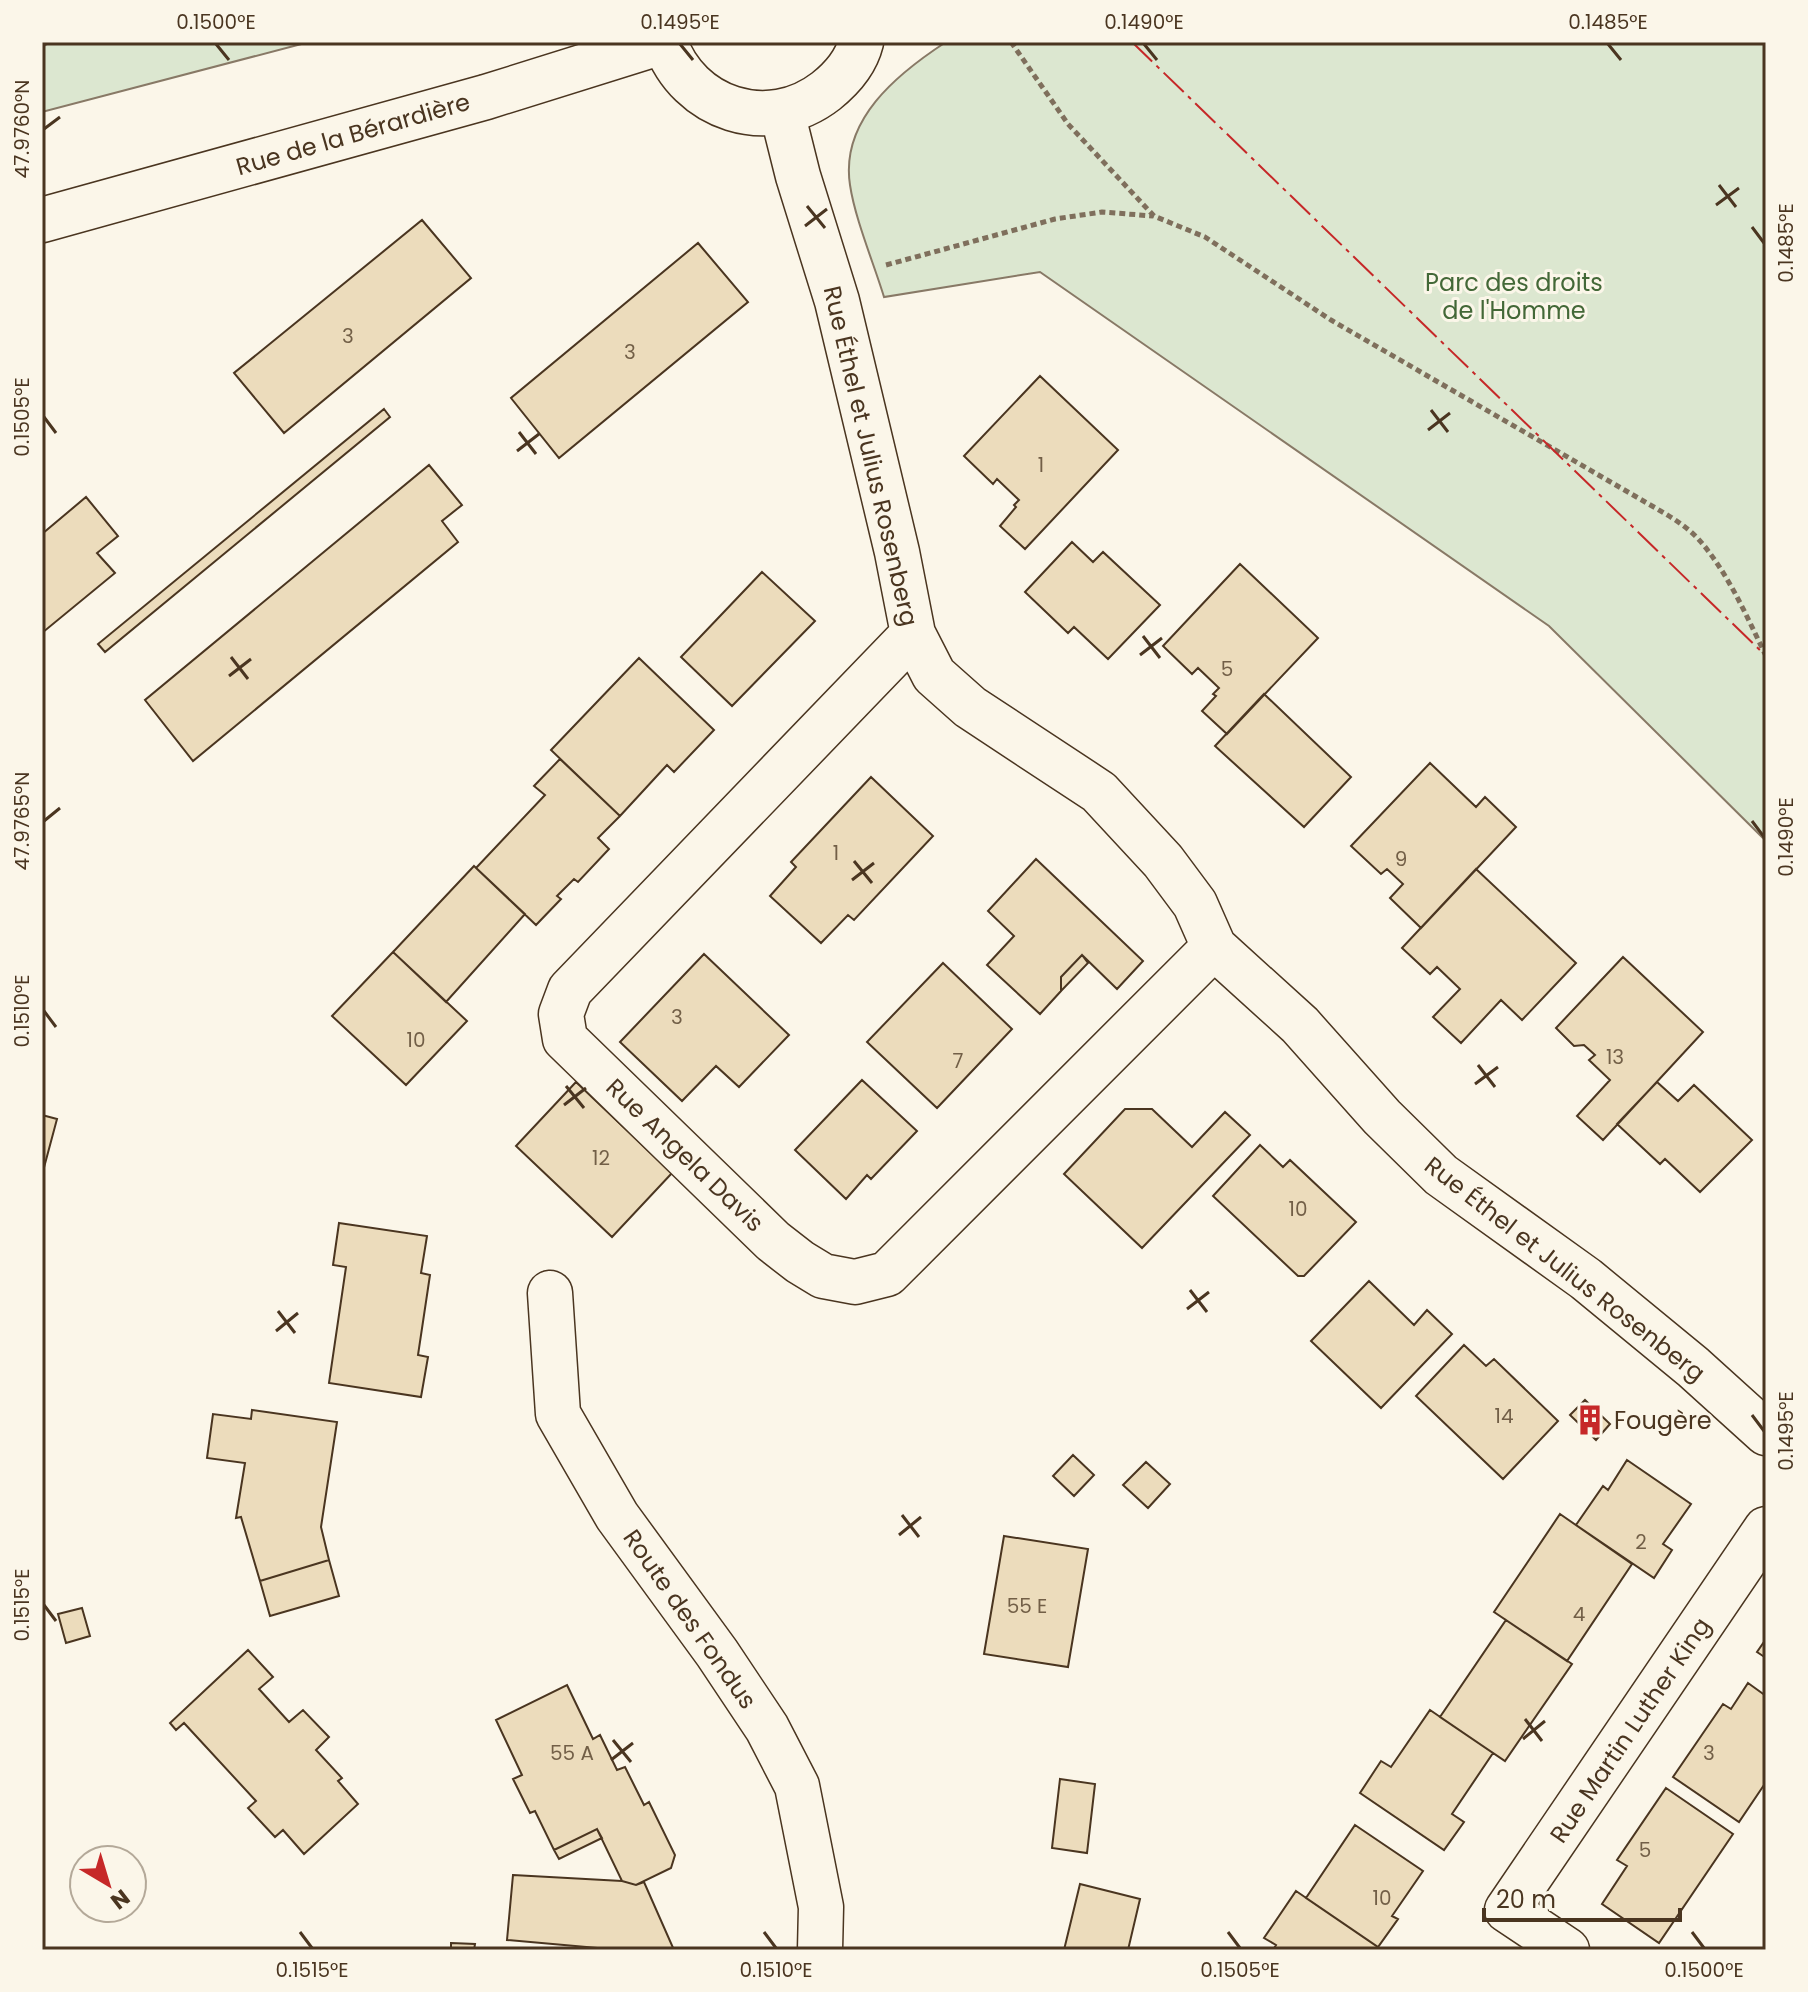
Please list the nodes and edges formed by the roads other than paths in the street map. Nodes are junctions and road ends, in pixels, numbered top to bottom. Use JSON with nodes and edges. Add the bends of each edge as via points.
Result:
{"nodes":[{"id":1,"x":663,"y":42,"type":"edge"},
{"id":2,"x":861,"y":42,"type":"edge"},
{"id":3,"x":782,"y":112,"type":"junction"},
{"id":4,"x":42,"y":220,"type":"edge"},
{"id":5,"x":913,"y":634,"type":"junction"},
{"id":6,"x":1214,"y":947,"type":"junction"},
{"id":7,"x":550,"y":1293,"type":"dead end"},
{"id":8,"x":1766,"y":1433,"type":"edge"},
{"id":9,"x":1766,"y":1529,"type":"edge"},
{"id":10,"x":820,"y":1950,"type":"edge"},
{"id":11,"x":1567,"y":1950,"type":"edge"}],
"edges":[{"from":1,"to":3,"type":"street","via":[[689,84],[715,103],[748,113]]},
{"from":1,"to":4,"type":"street","name":"Rue de la Bérardière"},
{"from":2,"to":3,"type":"street","via":[[840,80],[814,100]]},
{"from":3,"to":5,"type":"street","name":"Rue Éthel et Julius Rosenberg","via":[[830,280]]},
{"from":5,"to":6,"type":"street","name":"Rue Éthel et Julius Rosenberg","via":[[934,675],[970,707],[1099,792],[1195,904]]},
{"from":5,"to":6,"type":"street","name":"Rue Angela Davis","via":[[570,990],[561,1014],[565,1039],[773,1241],[823,1276],[855,1282],[887,1274],[899,1264]]},
{"from":6,"to":8,"type":"street","name":"Rue Éthel et Julius Rosenberg","via":[[1300,1025],[1441,1175],[1586,1279]]},
{"from":7,"to":10,"type":"street","name":"Route des Fondus","via":[[558,1414],[617,1516],[767,1728],[797,1786],[821,1907]]},
{"from":9,"to":11,"type":"street","name":"Rue Martin Luther King","via":[[1507,1910]]}]}
